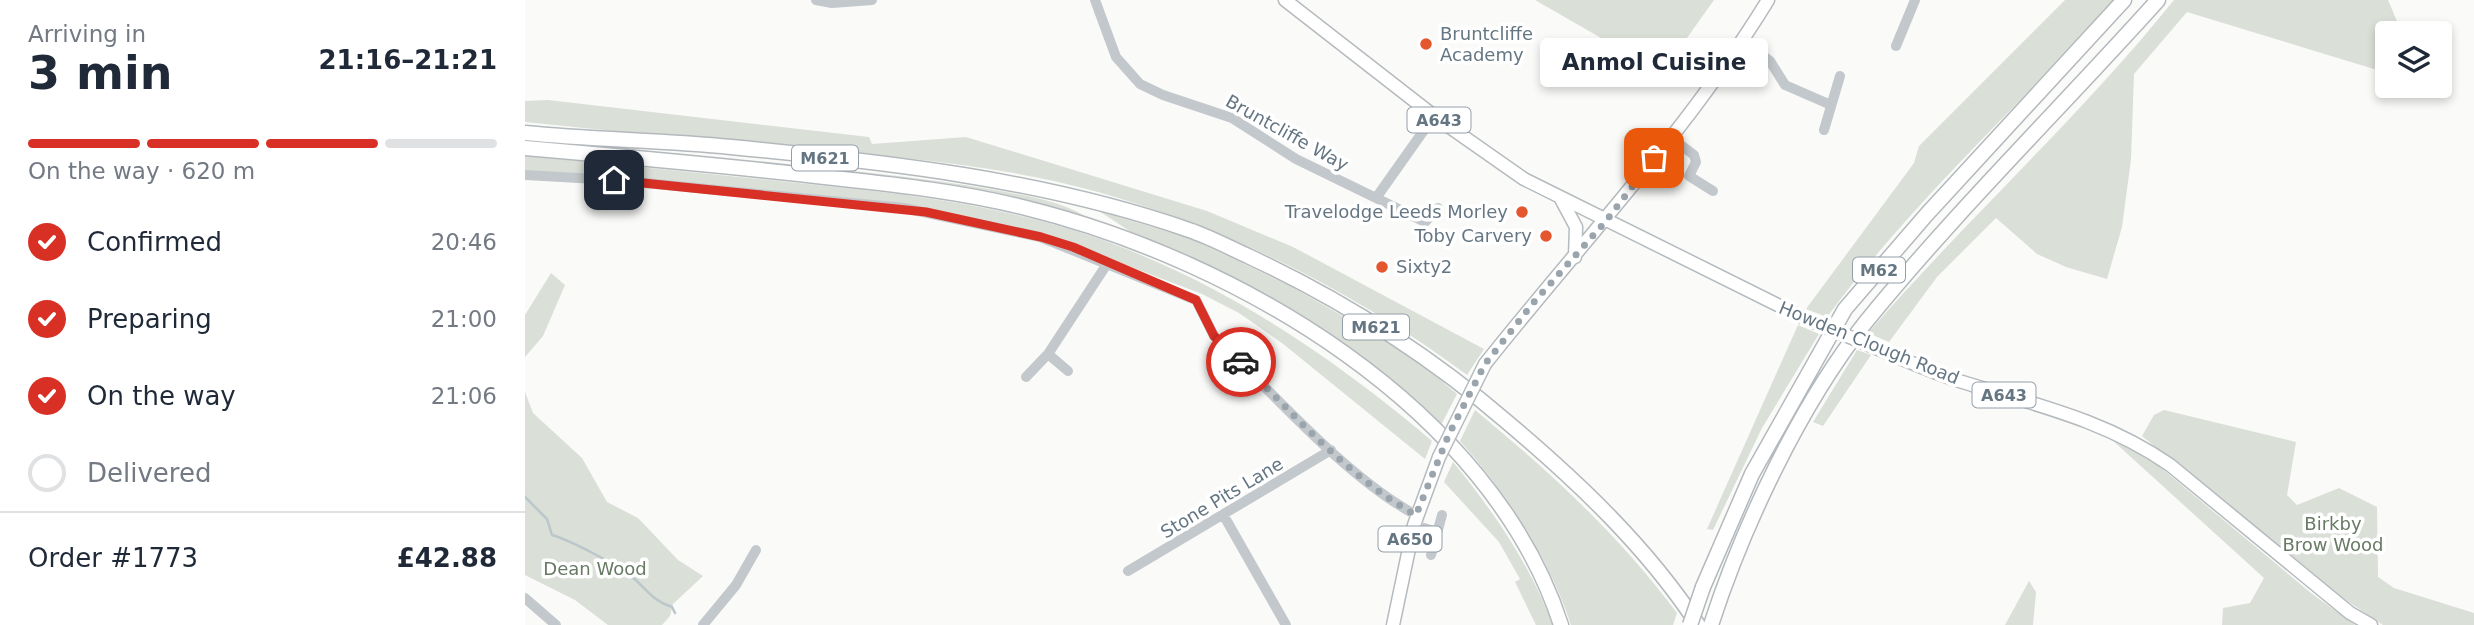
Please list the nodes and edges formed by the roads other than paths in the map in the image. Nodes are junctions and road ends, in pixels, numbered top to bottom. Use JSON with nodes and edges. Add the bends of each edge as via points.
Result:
{"nodes":[{"id":1,"x":816,"y":0,"type":"edge"},
{"id":2,"x":872,"y":0,"type":"edge"},
{"id":3,"x":1095,"y":0,"type":"edge"},
{"id":4,"x":1285,"y":0,"type":"edge"},
{"id":5,"x":1768,"y":0,"type":"edge"},
{"id":6,"x":1915,"y":0,"type":"edge"},
{"id":7,"x":2124,"y":0,"type":"edge"},
{"id":8,"x":2158,"y":0,"type":"edge"},
{"id":9,"x":857,"y":1,"type":"edge"},
{"id":10,"x":1742,"y":40,"type":"junction"},
{"id":11,"x":1896,"y":46,"type":"dead end"},
{"id":12,"x":1840,"y":76,"type":"dead end"},
{"id":13,"x":1831,"y":105,"type":"junction"},
{"id":14,"x":1434,"y":116,"type":"junction"},
{"id":15,"x":1823,"y":130,"type":"dead end"},
{"id":16,"x":525,"y":133,"type":"edge"},
{"id":17,"x":1670,"y":137,"type":"junction"},
{"id":18,"x":1630,"y":141,"type":"dead end"},
{"id":19,"x":525,"y":148,"type":"edge"},
{"id":20,"x":1654,"y":158,"type":"junction"},
{"id":21,"x":525,"y":176,"type":"edge"},
{"id":22,"x":1713,"y":191,"type":"dead end"},
{"id":23,"x":1560,"y":197,"type":"junction"},
{"id":24,"x":1376,"y":198,"type":"junction"},
{"id":25,"x":1438,"y":208,"type":"dead end"},
{"id":26,"x":1606,"y":221,"type":"junction"},
{"id":27,"x":1575,"y":257,"type":"junction"},
{"id":28,"x":1107,"y":264,"type":"junction"},
{"id":29,"x":1048,"y":354,"type":"junction"},
{"id":30,"x":1068,"y":371,"type":"dead end"},
{"id":31,"x":1025,"y":377,"type":"dead end"},
{"id":32,"x":1331,"y":450,"type":"junction"},
{"id":33,"x":1442,"y":515,"type":"dead end"},
{"id":34,"x":1224,"y":516,"type":"junction"},
{"id":35,"x":1415,"y":520,"type":"junction"},
{"id":36,"x":1437,"y":532,"type":"junction"},
{"id":37,"x":756,"y":550,"type":"dead end"},
{"id":38,"x":1431,"y":555,"type":"dead end"},
{"id":39,"x":1128,"y":572,"type":"dead end"},
{"id":40,"x":525,"y":598,"type":"edge"},
{"id":41,"x":1713,"y":619,"type":"edge"},
{"id":42,"x":556,"y":625,"type":"edge"},
{"id":43,"x":703,"y":625,"type":"edge"},
{"id":44,"x":1286,"y":625,"type":"edge"},
{"id":45,"x":1393,"y":625,"type":"edge"},
{"id":46,"x":1561,"y":625,"type":"edge"},
{"id":47,"x":1690,"y":625,"type":"edge"},
{"id":48,"x":1698,"y":625,"type":"edge"},
{"id":49,"x":2371,"y":625,"type":"edge"}],
"edges":[{"from":1,"to":9,"type":"street"},
{"from":2,"to":9,"type":"street"},
{"from":3,"to":24,"type":"street","name":"Bruntcliffe Way","via":[[1116,57],[1140,84],[1232,118],[1296,159]]},
{"from":4,"to":14,"type":"main road","number":"A643"},
{"from":5,"to":10,"type":"main road","number":"A650"},
{"from":6,"to":11,"type":"street"},
{"from":7,"to":47,"type":"highway","number":"M62","bridge":true,"via":[[1845,309],[1752,474]]},
{"from":8,"to":41,"type":"highway","number":"M62","via":[[1864,324],[1770,480],[1729,569]]},
{"from":10,"to":13,"type":"street","via":[[1770,61],[1785,85]]},
{"from":10,"to":17,"type":"main road","number":"A650"},
{"from":12,"to":13,"type":"street"},
{"from":13,"to":15,"type":"street"},
{"from":14,"to":23,"type":"main road","number":"A643"},
{"from":14,"to":24,"type":"street"},
{"from":16,"to":48,"type":"highway","number":"M621","via":[[729,147],[1000,181],[1191,230],[1296,279],[1415,350],[1480,398],[1649,556]]},
{"from":17,"to":20,"type":"main road","number":"A650"},
{"from":17,"to":22,"type":"street","via":[[1695,155],[1689,176]]},
{"from":18,"to":20,"type":"street"},
{"from":19,"to":46,"type":"highway","number":"M621","via":[[763,170],[968,196],[1028,208],[1146,247],[1225,283],[1362,364],[1454,445],[1519,532],[1551,592]]},
{"from":20,"to":26,"type":"main road","number":"A650"},
{"from":21,"to":28,"type":"street","via":[[882,205],[1008,229],[1073,247]]},
{"from":23,"to":26,"type":"main road","number":"A643"},
{"from":23,"to":27,"type":"main road","via":[[1576,227]]},
{"from":24,"to":25,"type":"street","name":"Bruntcliffe Way","via":[[1425,222]]},
{"from":26,"to":27,"type":"main road","number":"A650"},
{"from":26,"to":49,"type":"main road","name":"Howden Clough Road","number":"A643","bridge":true,"via":[[1876,348],[1952,379],[2133,440]]},
{"from":27,"to":35,"type":"main road","number":"A650","bridge":true,"via":[[1485,364],[1439,457]]},
{"from":28,"to":29,"type":"street"},
{"from":28,"to":32,"type":"street","via":[[1196,300],[1214,336]]},
{"from":29,"to":30,"type":"street"},
{"from":29,"to":31,"type":"street"},
{"from":32,"to":34,"type":"street","name":"Stone Pits Lane"},
{"from":32,"to":35,"type":"street"},
{"from":33,"to":36,"type":"street"},
{"from":34,"to":39,"type":"street","name":"Stone Pits Lane"},
{"from":34,"to":44,"type":"street"},
{"from":35,"to":36,"type":"street"},
{"from":35,"to":45,"type":"main road","number":"A650"},
{"from":36,"to":38,"type":"street"},
{"from":37,"to":43,"type":"street","via":[[736,585]]},
{"from":40,"to":42,"type":"street"}]}
